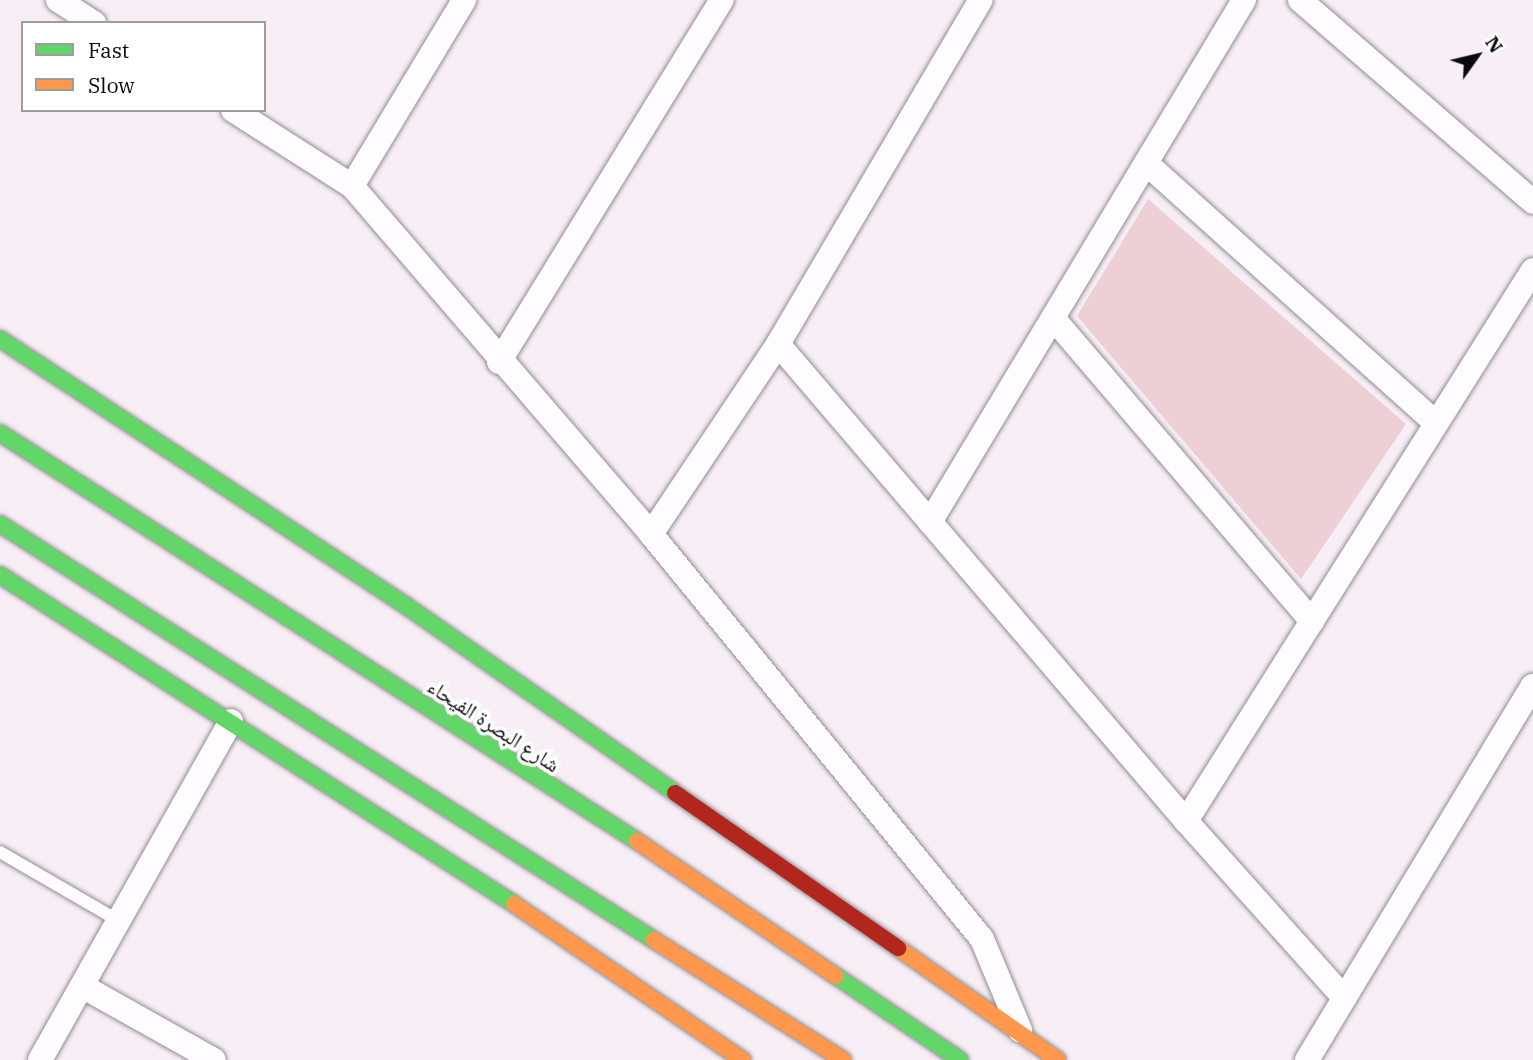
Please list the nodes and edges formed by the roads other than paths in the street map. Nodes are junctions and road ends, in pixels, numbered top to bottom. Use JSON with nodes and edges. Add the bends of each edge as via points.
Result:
{"nodes":[{"id":1,"x":58,"y":0,"type":"edge"},
{"id":2,"x":464,"y":0,"type":"edge"},
{"id":3,"x":722,"y":0,"type":"edge"},
{"id":4,"x":981,"y":0,"type":"edge"},
{"id":5,"x":1244,"y":0,"type":"edge"},
{"id":6,"x":1300,"y":0,"type":"edge"},
{"id":7,"x":91,"y":21,"type":"edge"},
{"id":8,"x":236,"y":112,"type":"edge"},
{"id":9,"x":1146,"y":163,"type":"junction"},
{"id":10,"x":352,"y":186,"type":"junction"},
{"id":11,"x":1533,"y":202,"type":"edge"},
{"id":12,"x":1533,"y":270,"type":"edge"},
{"id":13,"x":1053,"y":318,"type":"junction"},
{"id":14,"x":0,"y":339,"type":"edge"},
{"id":15,"x":778,"y":344,"type":"junction"},
{"id":16,"x":499,"y":362,"type":"junction"},
{"id":17,"x":1436,"y":423,"type":"junction"},
{"id":18,"x":0,"y":433,"type":"edge"},
{"id":19,"x":930,"y":522,"type":"junction"},
{"id":20,"x":0,"y":524,"type":"edge"},
{"id":21,"x":651,"y":534,"type":"junction"},
{"id":22,"x":0,"y":575,"type":"edge"},
{"id":23,"x":1312,"y":621,"type":"junction"},
{"id":24,"x":1533,"y":686,"type":"edge"},
{"id":25,"x":231,"y":721,"type":"junction"},
{"id":26,"x":1186,"y":821,"type":"junction"},
{"id":27,"x":0,"y":852,"type":"edge"},
{"id":28,"x":119,"y":921,"type":"junction"},
{"id":29,"x":82,"y":986,"type":"junction"},
{"id":30,"x":1344,"y":998,"type":"junction"},
{"id":31,"x":1020,"y":1030,"type":"junction"},
{"id":32,"x":40,"y":1060,"type":"edge"},
{"id":33,"x":214,"y":1060,"type":"edge"},
{"id":34,"x":743,"y":1060,"type":"edge"},
{"id":35,"x":842,"y":1060,"type":"edge"},
{"id":36,"x":960,"y":1060,"type":"edge"},
{"id":37,"x":1058,"y":1060,"type":"edge"},
{"id":38,"x":1307,"y":1060,"type":"edge"}],
"edges":[{"from":1,"to":7,"type":"street"},
{"from":2,"to":10,"type":"street"},
{"from":3,"to":16,"type":"street"},
{"from":4,"to":15,"type":"street"},
{"from":5,"to":9,"type":"street"},
{"from":6,"to":11,"type":"street"},
{"from":8,"to":10,"type":"street"},
{"from":9,"to":13,"type":"street"},
{"from":9,"to":17,"type":"street"},
{"from":10,"to":16,"type":"street"},
{"from":12,"to":17,"type":"street"},
{"from":13,"to":19,"type":"street"},
{"from":13,"to":23,"type":"street"},
{"from":14,"to":31,"type":"main road","via":[[405,605]]},
{"from":15,"to":19,"type":"street"},
{"from":15,"to":21,"type":"street"},
{"from":16,"to":21,"type":"street"},
{"from":17,"to":23,"type":"street"},
{"from":18,"to":36,"type":"main road","name":"شارع البصرة الفيحاء","via":[[638,842]]},
{"from":19,"to":26,"type":"street"},
{"from":20,"to":35,"type":"main road"},
{"from":21,"to":31,"type":"street","via":[[982,939]]},
{"from":22,"to":25,"type":"main road"},
{"from":23,"to":26,"type":"street"},
{"from":24,"to":30,"type":"street"},
{"from":25,"to":28,"type":"street"},
{"from":25,"to":34,"type":"main road","via":[[513,903]]},
{"from":26,"to":30,"type":"street"},
{"from":27,"to":28,"type":"lane"},
{"from":28,"to":29,"type":"street"},
{"from":29,"to":32,"type":"street"},
{"from":29,"to":33,"type":"street"},
{"from":30,"to":38,"type":"street"},
{"from":31,"to":37,"type":"main road"}]}
